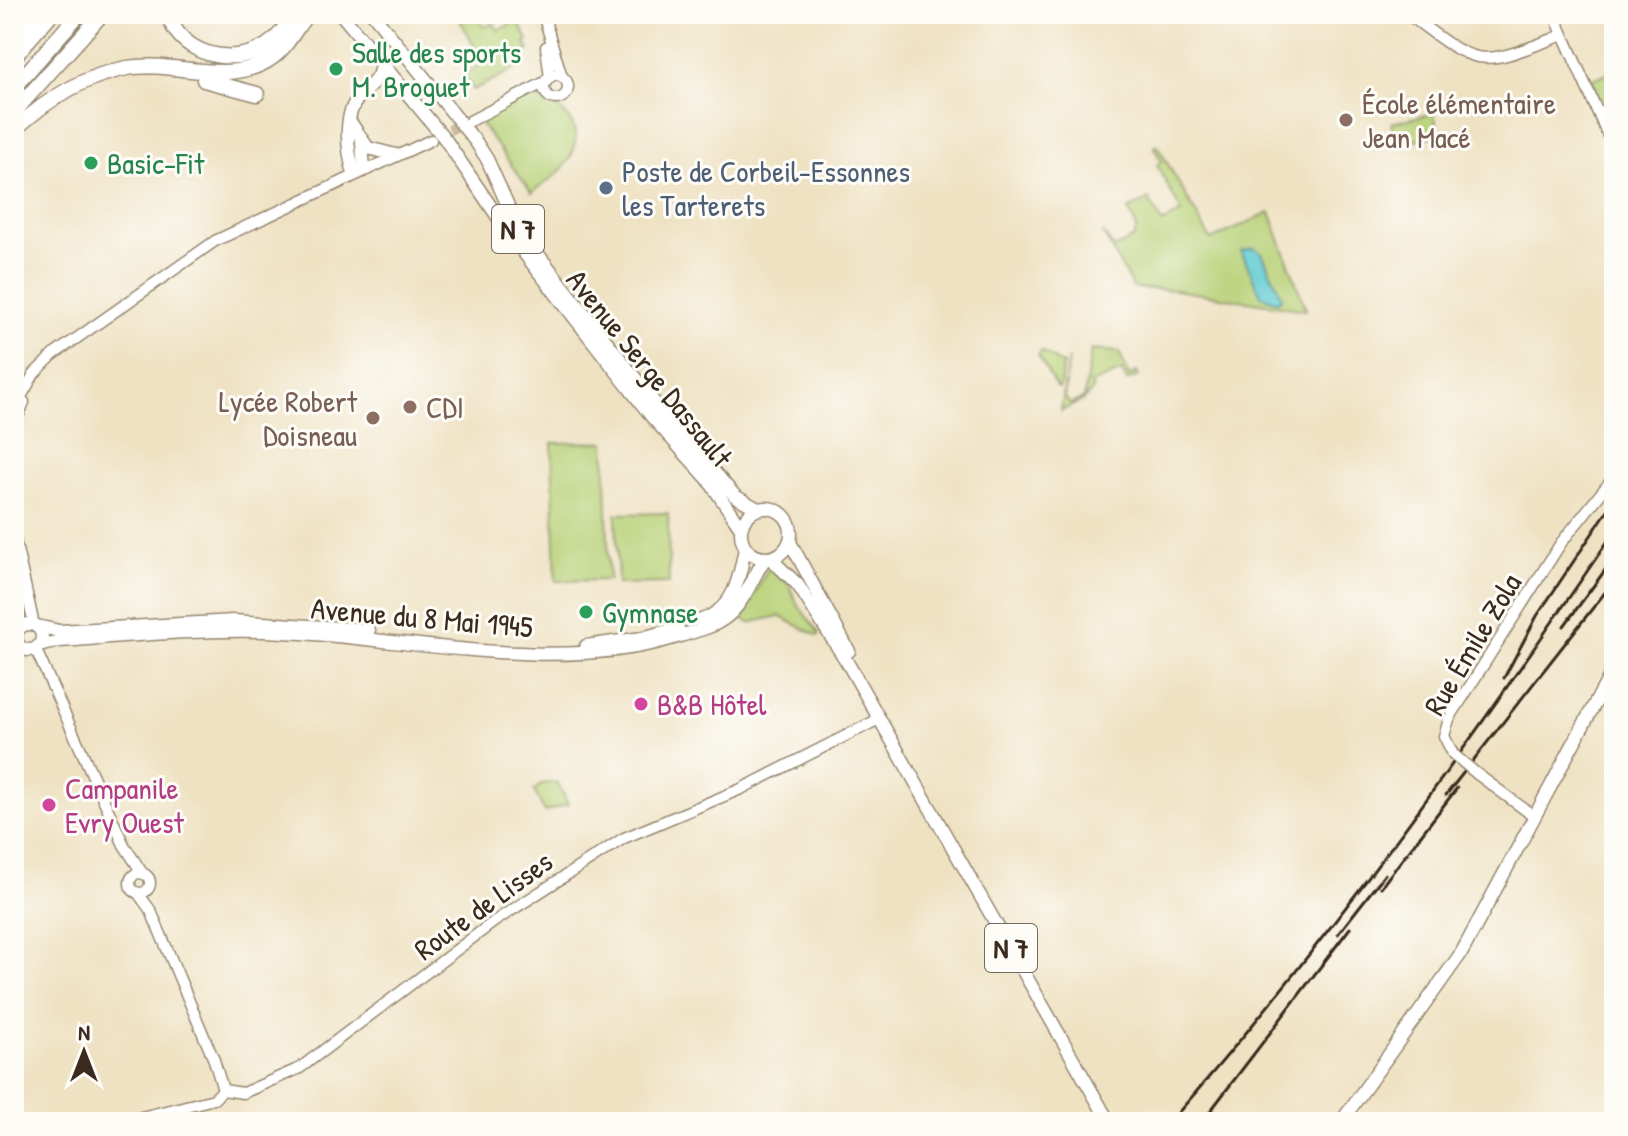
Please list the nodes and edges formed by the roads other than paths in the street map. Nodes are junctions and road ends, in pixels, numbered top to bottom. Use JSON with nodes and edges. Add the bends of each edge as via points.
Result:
{"nodes":[{"id":1,"x":34,"y":14,"type":"edge"},
{"id":2,"x":51,"y":14,"type":"edge"},
{"id":3,"x":79,"y":14,"type":"edge"},
{"id":4,"x":102,"y":14,"type":"edge"},
{"id":5,"x":168,"y":14,"type":"edge"},
{"id":6,"x":291,"y":14,"type":"edge"},
{"id":7,"x":307,"y":14,"type":"edge"},
{"id":8,"x":341,"y":14,"type":"edge"},
{"id":9,"x":373,"y":14,"type":"edge"},
{"id":10,"x":540,"y":14,"type":"edge"},
{"id":11,"x":1408,"y":14,"type":"edge"},
{"id":12,"x":1554,"y":14,"type":"edge"},
{"id":13,"x":1563,"y":35,"type":"junction"},
{"id":14,"x":14,"y":47,"type":"edge"},
{"id":15,"x":14,"y":57,"type":"edge"},
{"id":16,"x":381,"y":60,"type":"junction"},
{"id":17,"x":116,"y":72,"type":"junction"},
{"id":18,"x":553,"y":78,"type":"junction"},
{"id":19,"x":398,"y":82,"type":"junction"},
{"id":20,"x":14,"y":87,"type":"edge"},
{"id":21,"x":371,"y":87,"type":"junction"},
{"id":22,"x":257,"y":94,"type":"dead end"},
{"id":23,"x":521,"y":95,"type":"junction"},
{"id":24,"x":549,"y":96,"type":"junction"},
{"id":25,"x":14,"y":112,"type":"edge"},
{"id":26,"x":470,"y":121,"type":"tunnel mouth"},
{"id":27,"x":351,"y":123,"type":"junction"},
{"id":28,"x":14,"y":130,"type":"edge"},
{"id":29,"x":431,"y":140,"type":"tunnel mouth"},
{"id":30,"x":362,"y":143,"type":"junction"},
{"id":31,"x":1614,"y":149,"type":"edge"},
{"id":32,"x":396,"y":155,"type":"junction"},
{"id":33,"x":359,"y":172,"type":"junction"},
{"id":34,"x":114,"y":312,"type":"junction"},
{"id":35,"x":14,"y":409,"type":"edge"},
{"id":36,"x":14,"y":426,"type":"edge"},
{"id":37,"x":1614,"y":477,"type":"edge"},
{"id":38,"x":758,"y":509,"type":"junction"},
{"id":39,"x":741,"y":528,"type":"junction"},
{"id":40,"x":14,"y":536,"type":"edge"},
{"id":41,"x":790,"y":542,"type":"junction"},
{"id":42,"x":745,"y":548,"type":"junction"},
{"id":43,"x":768,"y":558,"type":"junction"},
{"id":44,"x":14,"y":589,"type":"edge"},
{"id":45,"x":25,"y":627,"type":"edge"},
{"id":46,"x":17,"y":645,"type":"edge"},
{"id":47,"x":36,"y":647,"type":"junction"},
{"id":48,"x":1614,"y":668,"type":"edge"},
{"id":49,"x":879,"y":719,"type":"junction"},
{"id":50,"x":914,"y":774,"type":"junction"},
{"id":51,"x":1535,"y":817,"type":"junction"},
{"id":52,"x":137,"y":876,"type":"junction"},
{"id":53,"x":143,"y":891,"type":"junction"},
{"id":54,"x":223,"y":1090,"type":"junction"},
{"id":55,"x":121,"y":1122,"type":"edge"},
{"id":56,"x":1109,"y":1122,"type":"edge"},
{"id":57,"x":1341,"y":1122,"type":"edge"}],
"edges":[{"from":1,"to":14,"type":"highway"},
{"from":2,"to":15,"type":"highway"},
{"from":3,"to":20,"type":"highway"},
{"from":4,"to":25,"type":"highway"},
{"from":5,"to":6,"type":"highway","via":[[175,30],[195,48],[231,57],[265,47],[282,32]]},
{"from":7,"to":17,"type":"highway","via":[[277,53],[245,70]]},
{"from":8,"to":16,"type":"main road","name":"Avenue Serge Dassault","number":"N 7"},
{"from":9,"to":38,"type":"main road","name":"Avenue Serge Dassault","number":"N 7","via":[[476,142],[519,230],[608,345],[735,496]]},
{"from":10,"to":18,"type":"street"},
{"from":11,"to":13,"type":"street","via":[[1460,54],[1474,58],[1507,56]]},
{"from":12,"to":13,"type":"street"},
{"from":13,"to":31,"type":"street"},
{"from":16,"to":19,"type":"main road","name":"Avenue Serge Dassault","number":"N 7"},
{"from":16,"to":21,"type":"main road","via":[[380,75]]},
{"from":17,"to":22,"type":"highway","via":[[228,84]]},
{"from":17,"to":28,"type":"highway","via":[[66,91]]},
{"from":18,"to":23,"type":"street"},
{"from":18,"to":24,"type":"street","via":[[545,89]]},
{"from":18,"to":24,"type":"street","via":[[568,87],[559,99]]},
{"from":19,"to":21,"type":"main road"},
{"from":19,"to":39,"type":"main road","name":"Avenue Serge Dassault","number":"N 7","via":[[445,139],[510,235],[652,417],[714,487]]},
{"from":21,"to":27,"type":"main road","via":[[356,101]]},
{"from":23,"to":24,"type":"street"},
{"from":23,"to":26,"type":"street"},
{"from":27,"to":30,"type":"main road"},
{"from":27,"to":33,"type":"main road","via":[[348,148]]},
{"from":29,"to":32,"type":"street"},
{"from":30,"to":32,"type":"main road"},
{"from":30,"to":33,"type":"main road"},
{"from":32,"to":33,"type":"street"},
{"from":33,"to":34,"type":"street","via":[[215,241]]},
{"from":34,"to":35,"type":"street","via":[[53,355],[34,374]]},
{"from":34,"to":36,"type":"street","via":[[48,367]]},
{"from":37,"to":51,"type":"street","name":"Rue Émile Zola","bridge":true,"via":[[1561,543],[1449,719],[1444,736],[1453,754]]},
{"from":38,"to":39,"type":"main road"},
{"from":38,"to":41,"type":"main road","via":[[782,514],[790,525]]},
{"from":39,"to":42,"type":"main road"},
{"from":40,"to":45,"type":"street"},
{"from":41,"to":43,"type":"main road"},
{"from":41,"to":50,"type":"main road","number":"N 7"},
{"from":42,"to":43,"type":"main road"},
{"from":42,"to":45,"type":"main road","name":"Avenue du 8 Mai 1945","via":[[735,590],[711,616],[642,638],[597,645],[542,646],[263,621],[59,631]]},
{"from":43,"to":47,"type":"main road","name":"Avenue du 8 Mai 1945","via":[[724,619],[645,647],[612,652],[543,654],[263,631],[187,632]]},
{"from":43,"to":49,"type":"main road","number":"N 7","via":[[800,587]]},
{"from":44,"to":45,"type":"street"},
{"from":45,"to":46,"type":"main road","name":"Avenue du 8 Mai 1945"},
{"from":45,"to":47,"type":"main road","via":[[41,636]]},
{"from":46,"to":47,"type":"main road","name":"Avenue du 8 Mai 1945"},
{"from":47,"to":52,"type":"street"},
{"from":48,"to":51,"type":"main road"},
{"from":49,"to":50,"type":"main road","number":"N 7"},
{"from":49,"to":54,"type":"street","name":"Route de Lisses","via":[[773,775],[624,838],[495,921],[300,1068],[243,1093]]},
{"from":50,"to":56,"type":"main road","number":"N 7"},
{"from":51,"to":57,"type":"main road","via":[[1462,952]]},
{"from":52,"to":53,"type":"street","via":[[131,886]]},
{"from":52,"to":53,"type":"street","via":[[150,880]]},
{"from":53,"to":54,"type":"street"},
{"from":54,"to":55,"type":"street","name":"Route de Lisses","via":[[214,1099]]}]}
